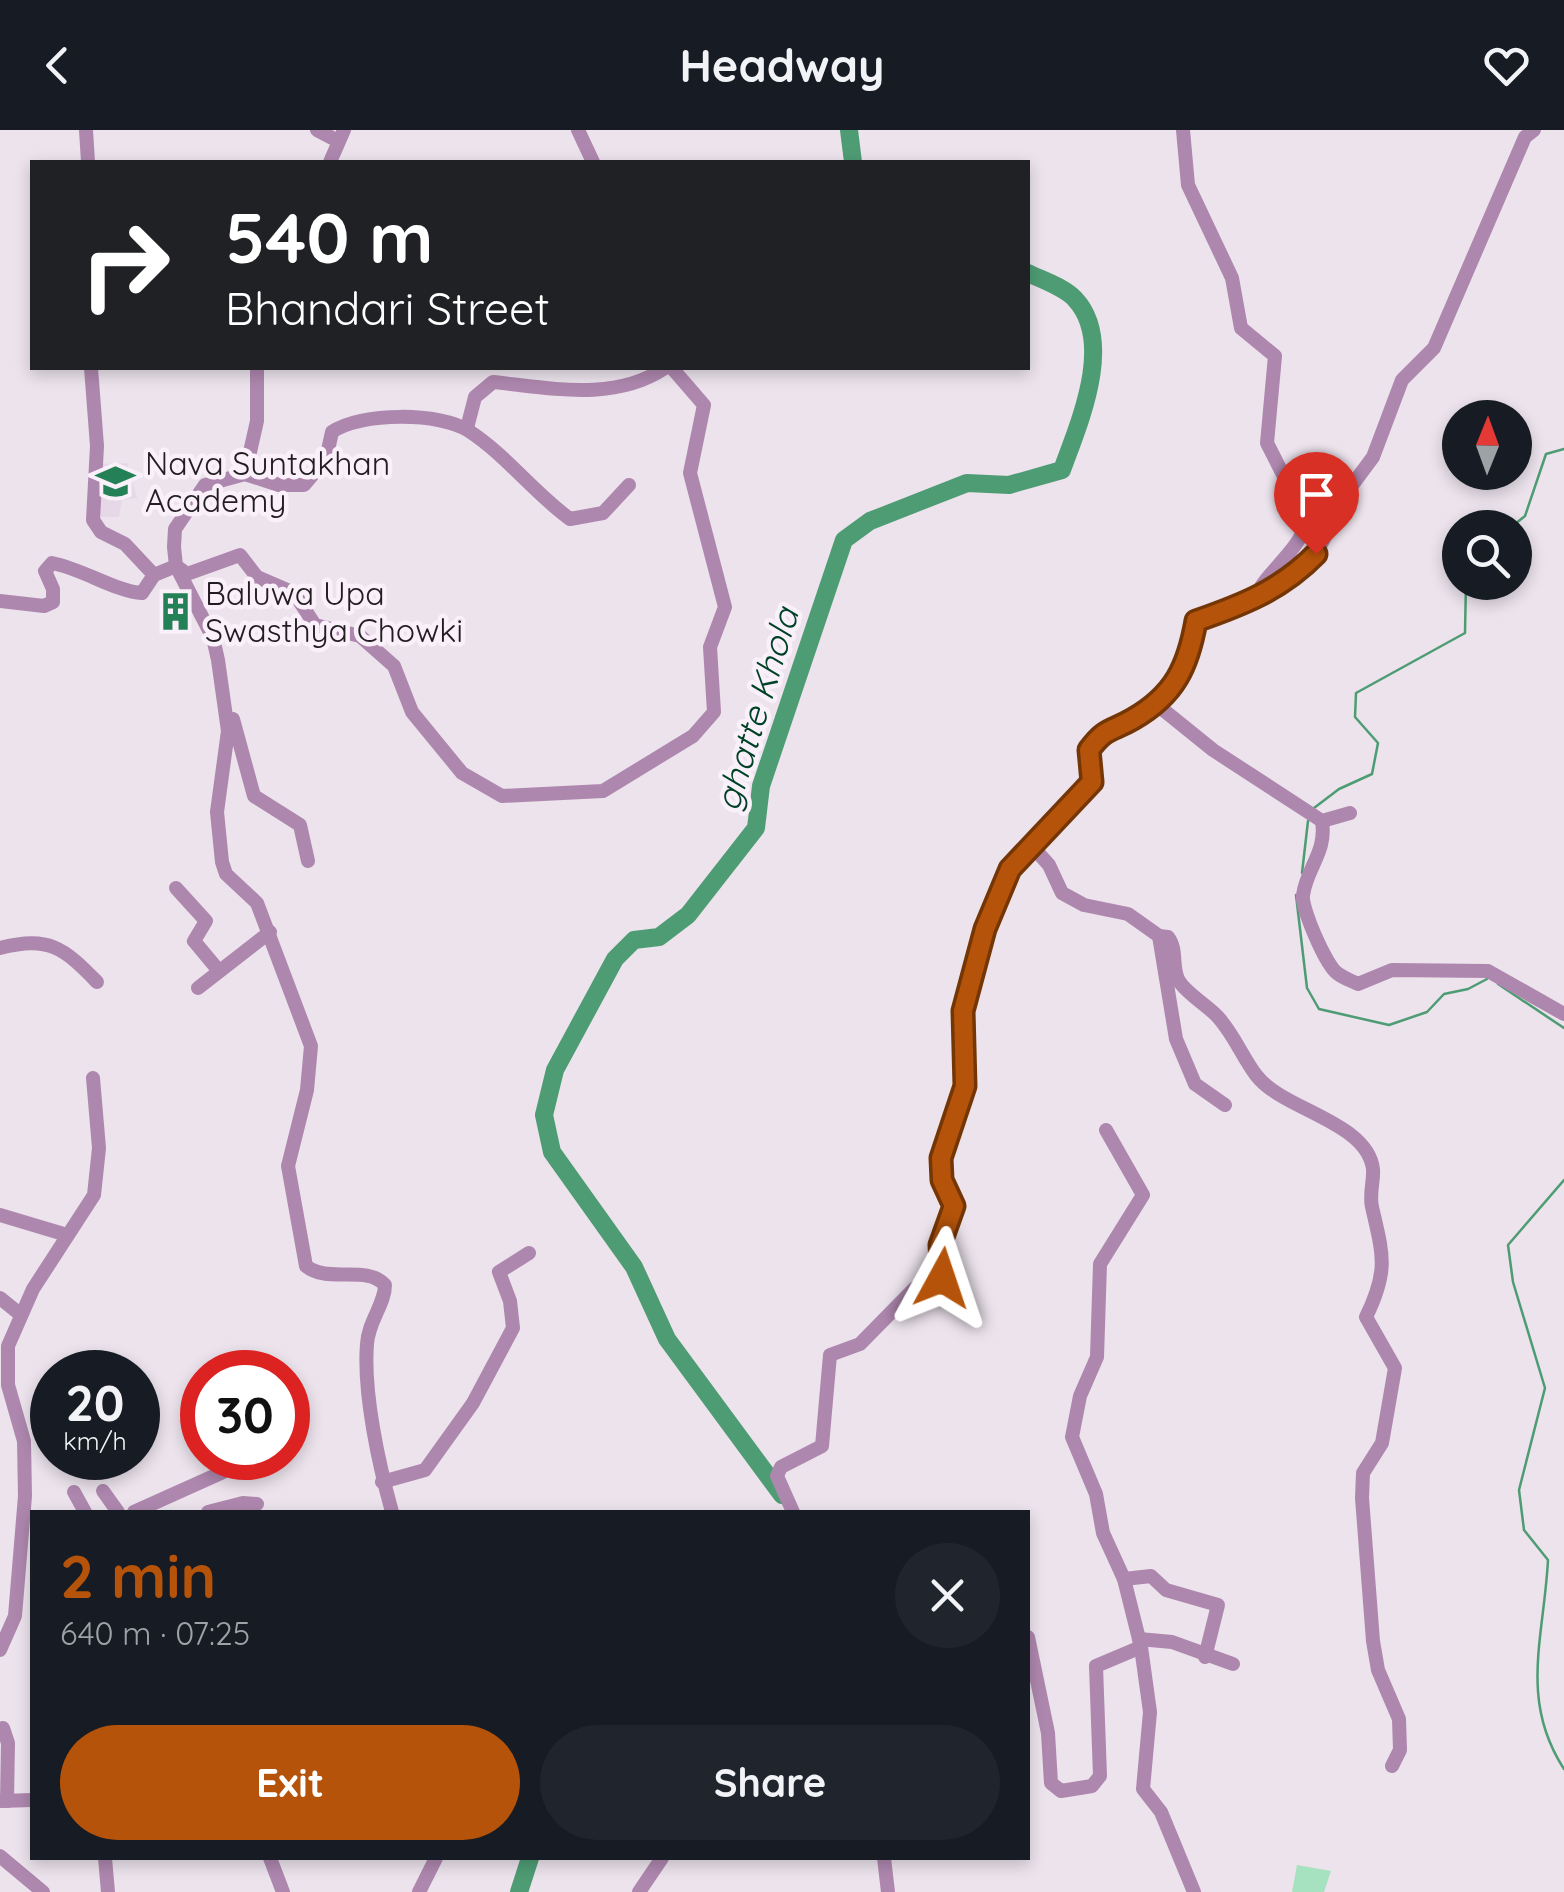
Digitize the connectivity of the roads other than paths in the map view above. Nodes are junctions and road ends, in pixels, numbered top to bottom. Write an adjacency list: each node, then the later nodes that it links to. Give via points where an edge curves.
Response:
1 (86, 130): 7 (street)
2 (317, 130): 6 (street)
3 (578, 130): 9 (street)
4 (1183, 130): 20 (street, via 1188,185 1232,278 1241,328 1275,356 1266,444 1307,522 1301,540)
5 (1534, 130): 20 (street, via 1525,137 1434,348 1402,380 1373,458 1316,554)
6 (341, 136): 8 (street)
7 (88, 160)
8 (331, 160)
9 (592, 160)
10 (91, 370): 18 (street, via 93,520)
11 (256, 370): 15 (street, via 257,421)
12 (664, 370): 14 (street, via 634,386 577,391 492,382 475,398)
13 (670, 370): 17 (street, via 704,405 690,473 725,607 710,647 714,712 693,736 603,790 502,796 484,790 462,774 412,712 394,666 360,636 315,624 294,592 258,577 240,555 187,574)
14 (467, 428): 15 (street, via 421,418 363,420 332,432 326,459 304,484); 16 (street, via 570,519 603,514)
15 (245, 474): 17 (street, via 206,485 174,529)
16 (629, 485)
17 (176, 566): 18 (street); 21 (street, via 213,638)
18 (154, 576): 19 (street, via 142,593 130,593 80,568 52,564 45,572 52,602)
19 (0, 601)
20 (1252, 602): 22 (street, via 1196,621 1188,664)
21 (220, 680): 26 (street, via 254,796 300,825); 28 (street, via 228,730 217,812 222,862 226,874 250,893)
22 (1156, 704): 24 (street); 25 (street, via 1105,728 1089,750 1092,782)
23 (1350, 813): 24 (street)
24 (1322, 821): 34 (street, via 1321,855 1302,901 1336,973 1358,984 1392,970 1488,971)
25 (1032, 846): 29 (street, via 1050,865 1062,894 1084,906 1128,914); 53 (street, via 1010,869 963,1011 965,1086 941,1158 954,1206 940,1245 942,1278 915,1288 860,1344 830,1356 822,1446 781,1467 777,1476)
26 (308, 860)
27 (176, 888): 31 (street, via 206,921 194,941)
28 (270, 932): 31 (street); 44 (street, via 311,1046 288,1166 306,1266 370,1275 386,1285 368,1330 366,1362)
29 (1158, 936): 36 (street, via 1176,1038 1195,1084); 62 (street, via 1174,944 1179,981 1218,1018 1258,1078 1354,1139 1373,1168 1371,1203 1384,1272 1366,1317 1396,1368 1382,1443 1364,1472 1362,1498 1373,1642 1399,1719 1400,1750)
30 (0, 948): 32 (street, via 44,941)
31 (219, 972): 33 (street)
32 (97, 982)
33 (198, 988)
34 (1564, 1014)
35 (93, 1078): 39 (street, via 100,1130 95,1187)
36 (1225, 1105)
37 (1106, 1130): 54 (street, via 1142,1195 1100,1264 1097,1358 1072,1438)
38 (0, 1215): 39 (street)
39 (67, 1235): 42 (street)
40 (529, 1253): 44 (street, via 498,1272 513,1328 473,1403 425,1470)
41 (0, 1298): 42 (street)
42 (21, 1315): 56 (street, via 8,1346 8,1385 24,1441 24,1513 15,1616)
43 (205, 1480): 50 (street)
44 (382, 1482): 52 (street)
45 (103, 1491): 49 (street)
46 (74, 1492): 48 (street)
47 (256, 1504): 51 (street)
48 (84, 1510)
49 (117, 1510)
50 (138, 1510)
51 (216, 1510)
52 (391, 1510)
53 (792, 1510)
54 (1124, 1579): 55 (street); 57 (street, via 1151,1576 1166,1590 1218,1605)
55 (1140, 1643): 57 (street, via 1172,1642); 60 (street, via 1096,1666 1100,1776 1092,1786 1052,1787 1046,1718); 77 (street, via 1150,1712 1143,1789 1161,1812)
56 (0, 1650)
57 (1206, 1657): 59 (street)
58 (1030, 1664): 60 (street)
59 (1233, 1664)
60 (1032, 1691)
61 (3, 1728): 64 (street)
62 (1392, 1766)
63 (30, 1800): 64 (street)
64 (4, 1801)
65 (0, 1856): 71 (street)
66 (104, 1860): 72 (street)
67 (271, 1860): 73 (street)
68 (435, 1860): 74 (street)
69 (661, 1860): 75 (street)
70 (884, 1860): 76 (street)
71 (43, 1892)
72 (108, 1892)
73 (283, 1892)
74 (419, 1892)
75 (639, 1892)
76 (888, 1892)
77 (1194, 1892)

